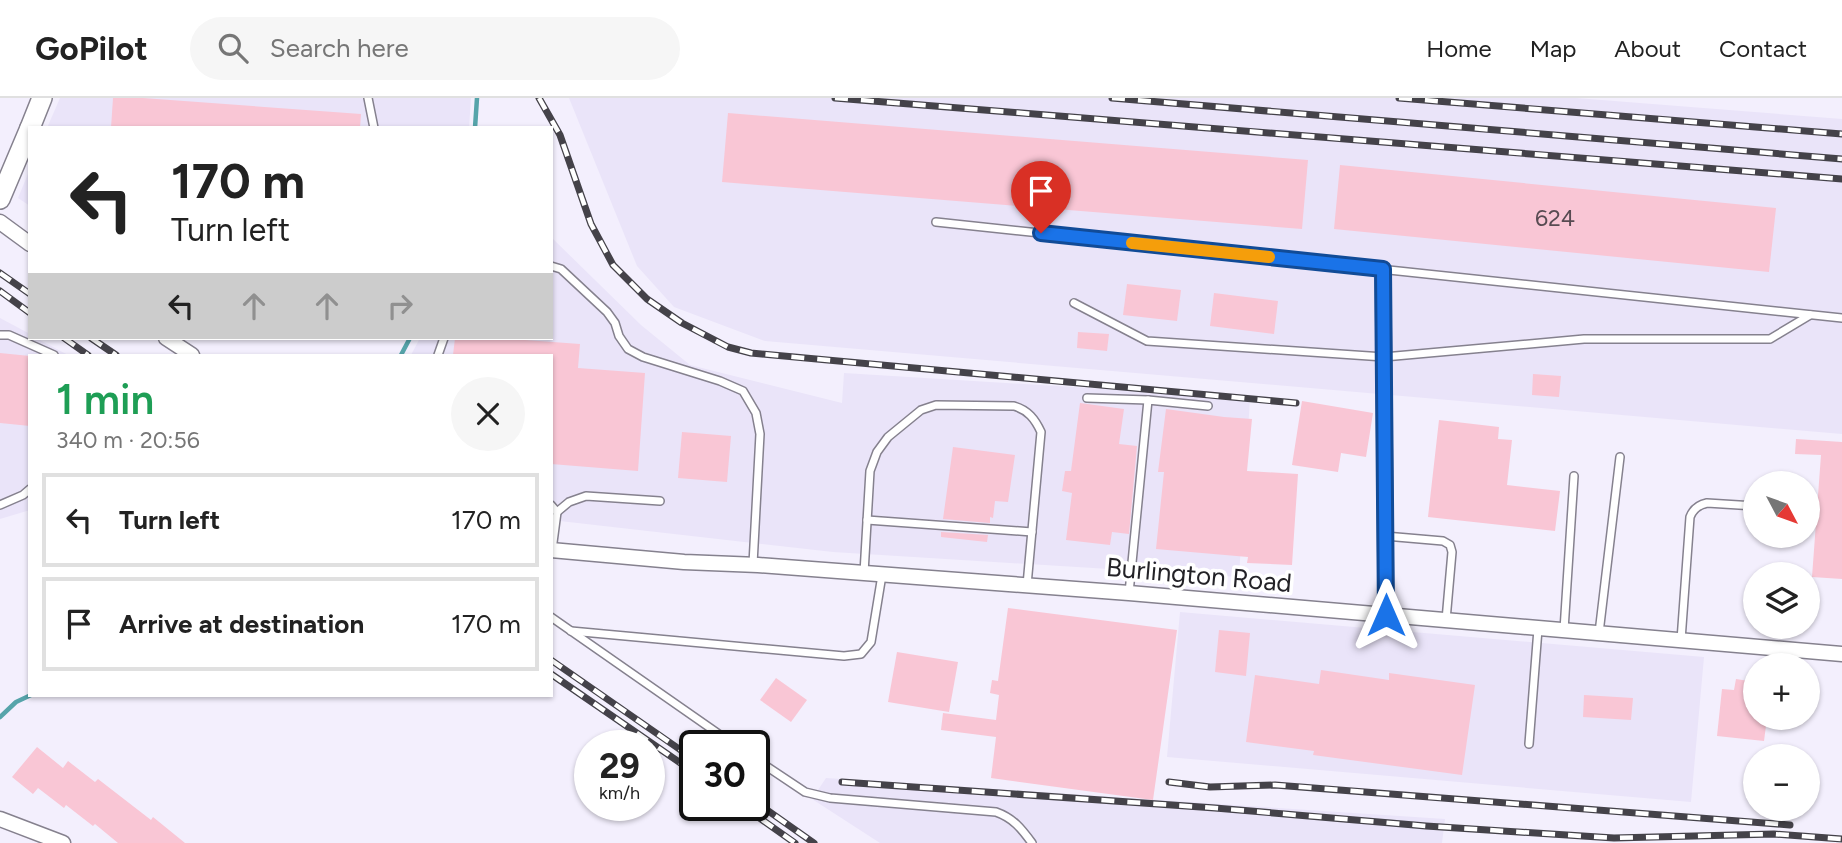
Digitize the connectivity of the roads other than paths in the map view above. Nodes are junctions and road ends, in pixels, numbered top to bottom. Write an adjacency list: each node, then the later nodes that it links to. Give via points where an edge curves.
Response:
1 (42, 98): 3 (main road)
2 (368, 98): 4 (lane)
3 (31, 126)
4 (374, 126)
5 (25, 155): 6 (main road)
6 (0, 199)
7 (0, 222): 9 (street)
8 (936, 222): 11 (lane)
9 (28, 243)
10 (553, 267): 35 (lane, via 607,312 628,349 743,391 756,413 760,434)
11 (1383, 269): 13 (lane); 19 (street)
12 (1074, 303): 19 (lane, via 1147,341)
13 (1811, 315): 14 (lane); 19 (lane, via 1770,339 1584,339)
14 (1842, 318)
15 (0, 335): 17 (lane)
16 (169, 340): 18 (street)
17 (52, 354)
18 (190, 354)
19 (1384, 357): 33 (street)
20 (1087, 398): 21 (lane)
21 (1147, 400): 22 (lane); 39 (lane)
22 (1208, 406)
23 (1620, 457): 46 (lane)
24 (1574, 476): 44 (lane)
25 (28, 491): 27 (lane)
26 (660, 501): 29 (lane, via 586,496)
27 (0, 505)
28 (1743, 505): 47 (lane, via 1707,503 1692,512)
29 (554, 509): 31 (lane)
30 (867, 520): 32 (lane); 32 (lane, via 870,471 877,452 903,423 936,405 1014,405 1030,414 1041,432); 36 (lane)
31 (553, 530)
32 (1032, 532): 38 (lane)
33 (1385, 536): 40 (street); 42 (lane, via 1450,545)
34 (553, 550): 35 (street, Burlington Road)
35 (753, 564): 36 (street, Burlington Road)
36 (864, 573): 37 (street, Burlington Road)
37 (882, 574): 38 (street, Burlington Road); 45 (lane, via 871,642 861,654)
38 (1027, 585): 39 (street, Burlington Road)
39 (1129, 593): 40 (street, Burlington Road)
40 (1386, 615): 42 (street, Burlington Road)
41 (553, 618): 45 (lane)
42 (1446, 620): 43 (street, Burlington Road)
43 (1538, 628): 44 (street, Burlington Road); 50 (lane)
44 (1564, 630): 46 (street, Burlington Road)
45 (571, 631): 49 (lane)
46 (1599, 633): 47 (street, Burlington Road)
47 (1681, 640): 48 (street, Burlington Road)
48 (1842, 654)
49 (713, 730)
50 (1529, 744)
51 (770, 769): 54 (lane, via 805,792 830,798 996,812 1009,817)
52 (0, 819): 53 (street)
53 (63, 843)
54 (1032, 843)

